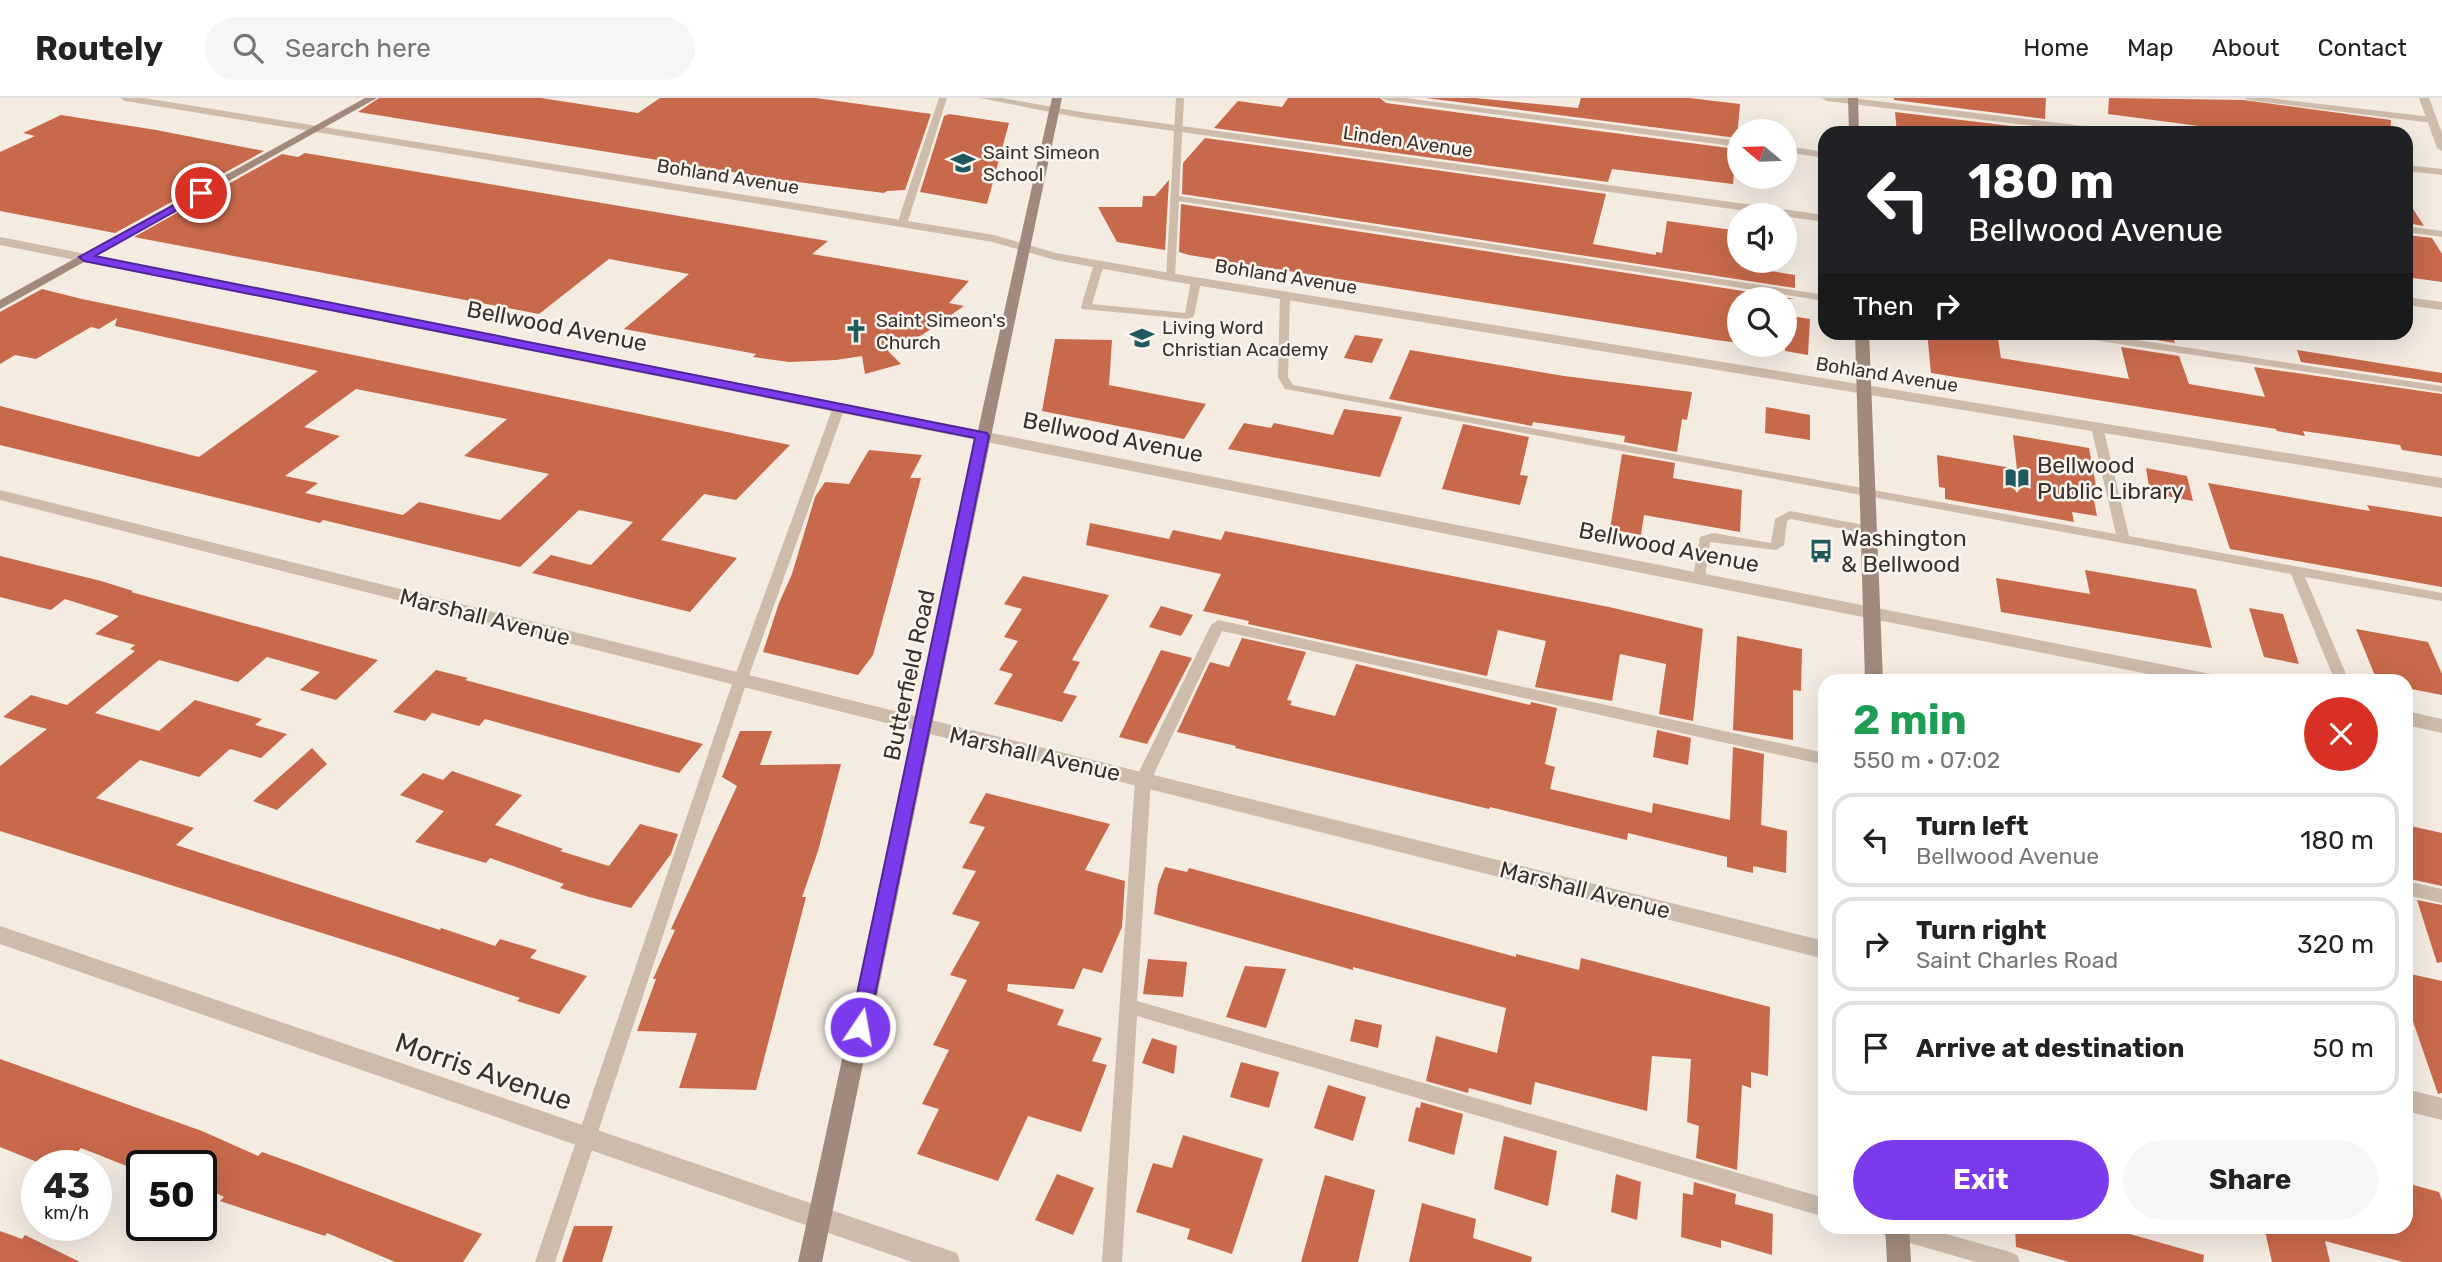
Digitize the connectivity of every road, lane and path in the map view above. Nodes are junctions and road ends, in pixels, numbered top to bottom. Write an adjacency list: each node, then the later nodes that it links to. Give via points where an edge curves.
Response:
1 (125, 98): 15 (street, Bohland Avenue)
2 (372, 98): 15 (main road)
3 (943, 98): 25 (lane)
4 (985, 98): 11 (street, Linden Avenue)
5 (1181, 98): 16 (lane)
6 (1386, 98): 17 (lane)
7 (1827, 98): 10 (street)
8 (2248, 98): 12 (lane)
9 (2424, 98): 12 (street)
10 (1853, 100): 13 (main road); 14 (street)
11 (1056, 104): 16 (street, Linden Avenue); 29 (main road, Butterfield Road)
12 (2432, 120): 18 (street)
13 (1854, 126)
14 (2061, 126)
15 (317, 129): 25 (street, Bohland Avenue); 30 (main road)
16 (1179, 129): 23 (lane); 24 (street, Linden Avenue)
17 (1727, 142)
18 (2442, 148)
19 (1797, 151): 20 (lane)
20 (1818, 154)
21 (2413, 169): 22 (street)
22 (2442, 172)
23 (1175, 198): 32 (lane); 35 (lane)
24 (1818, 218)
25 (902, 224): 29 (street, Bohland Avenue)
26 (2413, 230): 27 (lane)
27 (2442, 234)
28 (0, 241): 30 (street, Bellwood Avenue)
29 (1024, 247): 31 (street, Bohland Avenue); 45 (main road, Butterfield Road)
30 (84, 257): 37 (main road); 43 (street, Bellwood Avenue)
31 (1099, 264): 32 (street, Bohland Avenue); 33 (lane, via 1086,307 1189,316)
32 (1170, 277): 33 (street, Bohland Avenue)
33 (1196, 281): 34 (street, Bohland Avenue)
34 (1285, 295): 42 (street, Bohland Avenue); 47 (lane, via 1283,377 1289,387)
35 (1818, 297)
36 (2413, 301): 38 (street)
37 (0, 304)
38 (2442, 306)
39 (1862, 340): 42 (main road)
40 (2113, 340): 41 (lane)
41 (2442, 389)
42 (1865, 390): 44 (street, Bohland Avenue); 47 (main road)
43 (839, 407): 45 (street, Bellwood Avenue); 58 (lane)
44 (2097, 427): 46 (street, Bohland Avenue); 50 (lane)
45 (982, 436): 52 (street, Bellwood Avenue); 61 (main road, Butterfield Road)
46 (2442, 483)
47 (1868, 494): 49 (main road); 50 (lane)
48 (0, 495): 58 (street, Marshall Avenue)
49 (1869, 530): 52 (lane, via 1790,515 1781,519 1778,545 1772,547 1713,537 1704,540); 54 (main road)
50 (2123, 538): 51 (lane)
51 (2296, 570): 53 (lane); 57 (lane)
52 (1699, 578): 54 (street, Bellwood Avenue)
53 (2442, 597)
54 (1871, 612): 55 (main road); 56 (street, Bellwood Avenue)
55 (1874, 674)
56 (2181, 674)
57 (2339, 674)
58 (740, 681): 61 (street, Marshall Avenue); 71 (lane)
59 (2413, 720): 60 (street)
60 (2442, 726)
61 (924, 728): 63 (street, Marshall Avenue); 73 (main road, Butterfield Road)
62 (1818, 757): 63 (lane, via 1218,625)
63 (1143, 780): 67 (street, Marshall Avenue); 68 (lane)
64 (2413, 889): 65 (lane)
65 (2442, 895)
66 (0, 936): 71 (street, Morris Avenue)
67 (1818, 948)
68 (1129, 1006): 72 (lane); 79 (lane)
69 (2413, 1102): 70 (street)
70 (2442, 1109)
71 (588, 1138): 73 (street, Morris Avenue); 76 (lane)
72 (1818, 1206)
73 (820, 1218): 77 (main road, Butterfield Road); 78 (street, Morris Avenue)
74 (1895, 1234): 80 (main road)
75 (1914, 1234): 81 (lane)
76 (545, 1262)
77 (810, 1262)
78 (948, 1262)
79 (1112, 1262)
80 (1899, 1262)
81 (2010, 1262)

